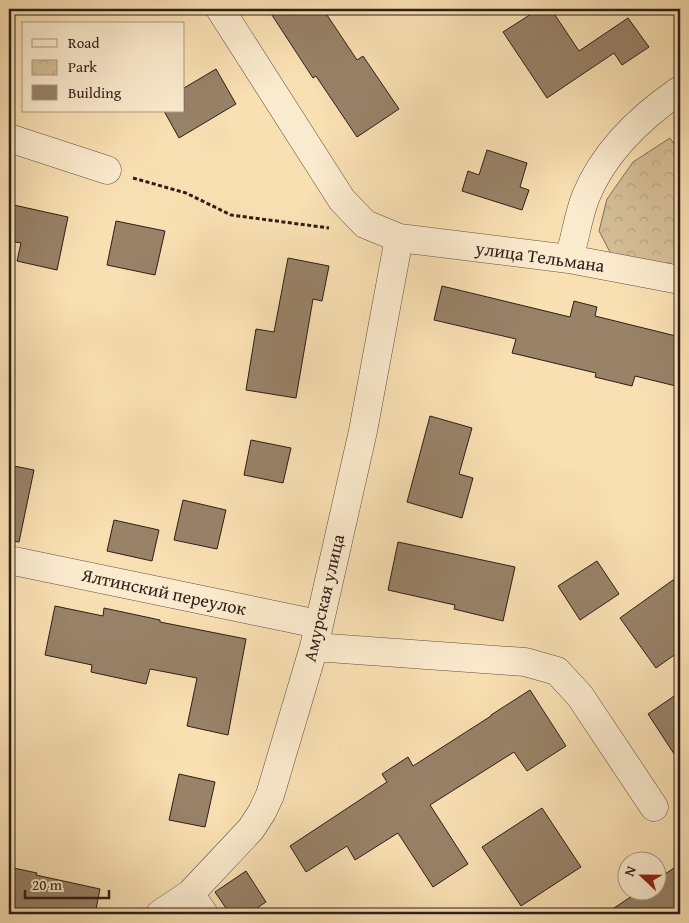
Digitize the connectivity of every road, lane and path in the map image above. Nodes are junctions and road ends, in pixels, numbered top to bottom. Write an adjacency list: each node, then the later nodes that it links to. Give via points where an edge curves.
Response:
1 (220, 9): 6 (street, улица Тельмана, via 342,200 365,224)
2 (680, 90): 7 (street, via 641,120 599,172 586,196)
3 (9, 138): 4 (street)
4 (107, 170): 5 (path, via 186,193 231,215)
5 (330, 228)
6 (399, 238): 7 (street, улица Тельмана); 10 (street, Амурская улица, via 363,431)
7 (569, 259): 8 (street, улица Тельмана)
8 (680, 280)
9 (9, 560): 10 (street, Ялтинский переулок)
10 (316, 636): 11 (street, Ялтинский переулок, via 525,662 558,671 580,696); 12 (street, Амурская улица, via 270,795 251,829)
11 (654, 807)
12 (197, 904): 13 (street, Амурская улица)
13 (160, 914)

